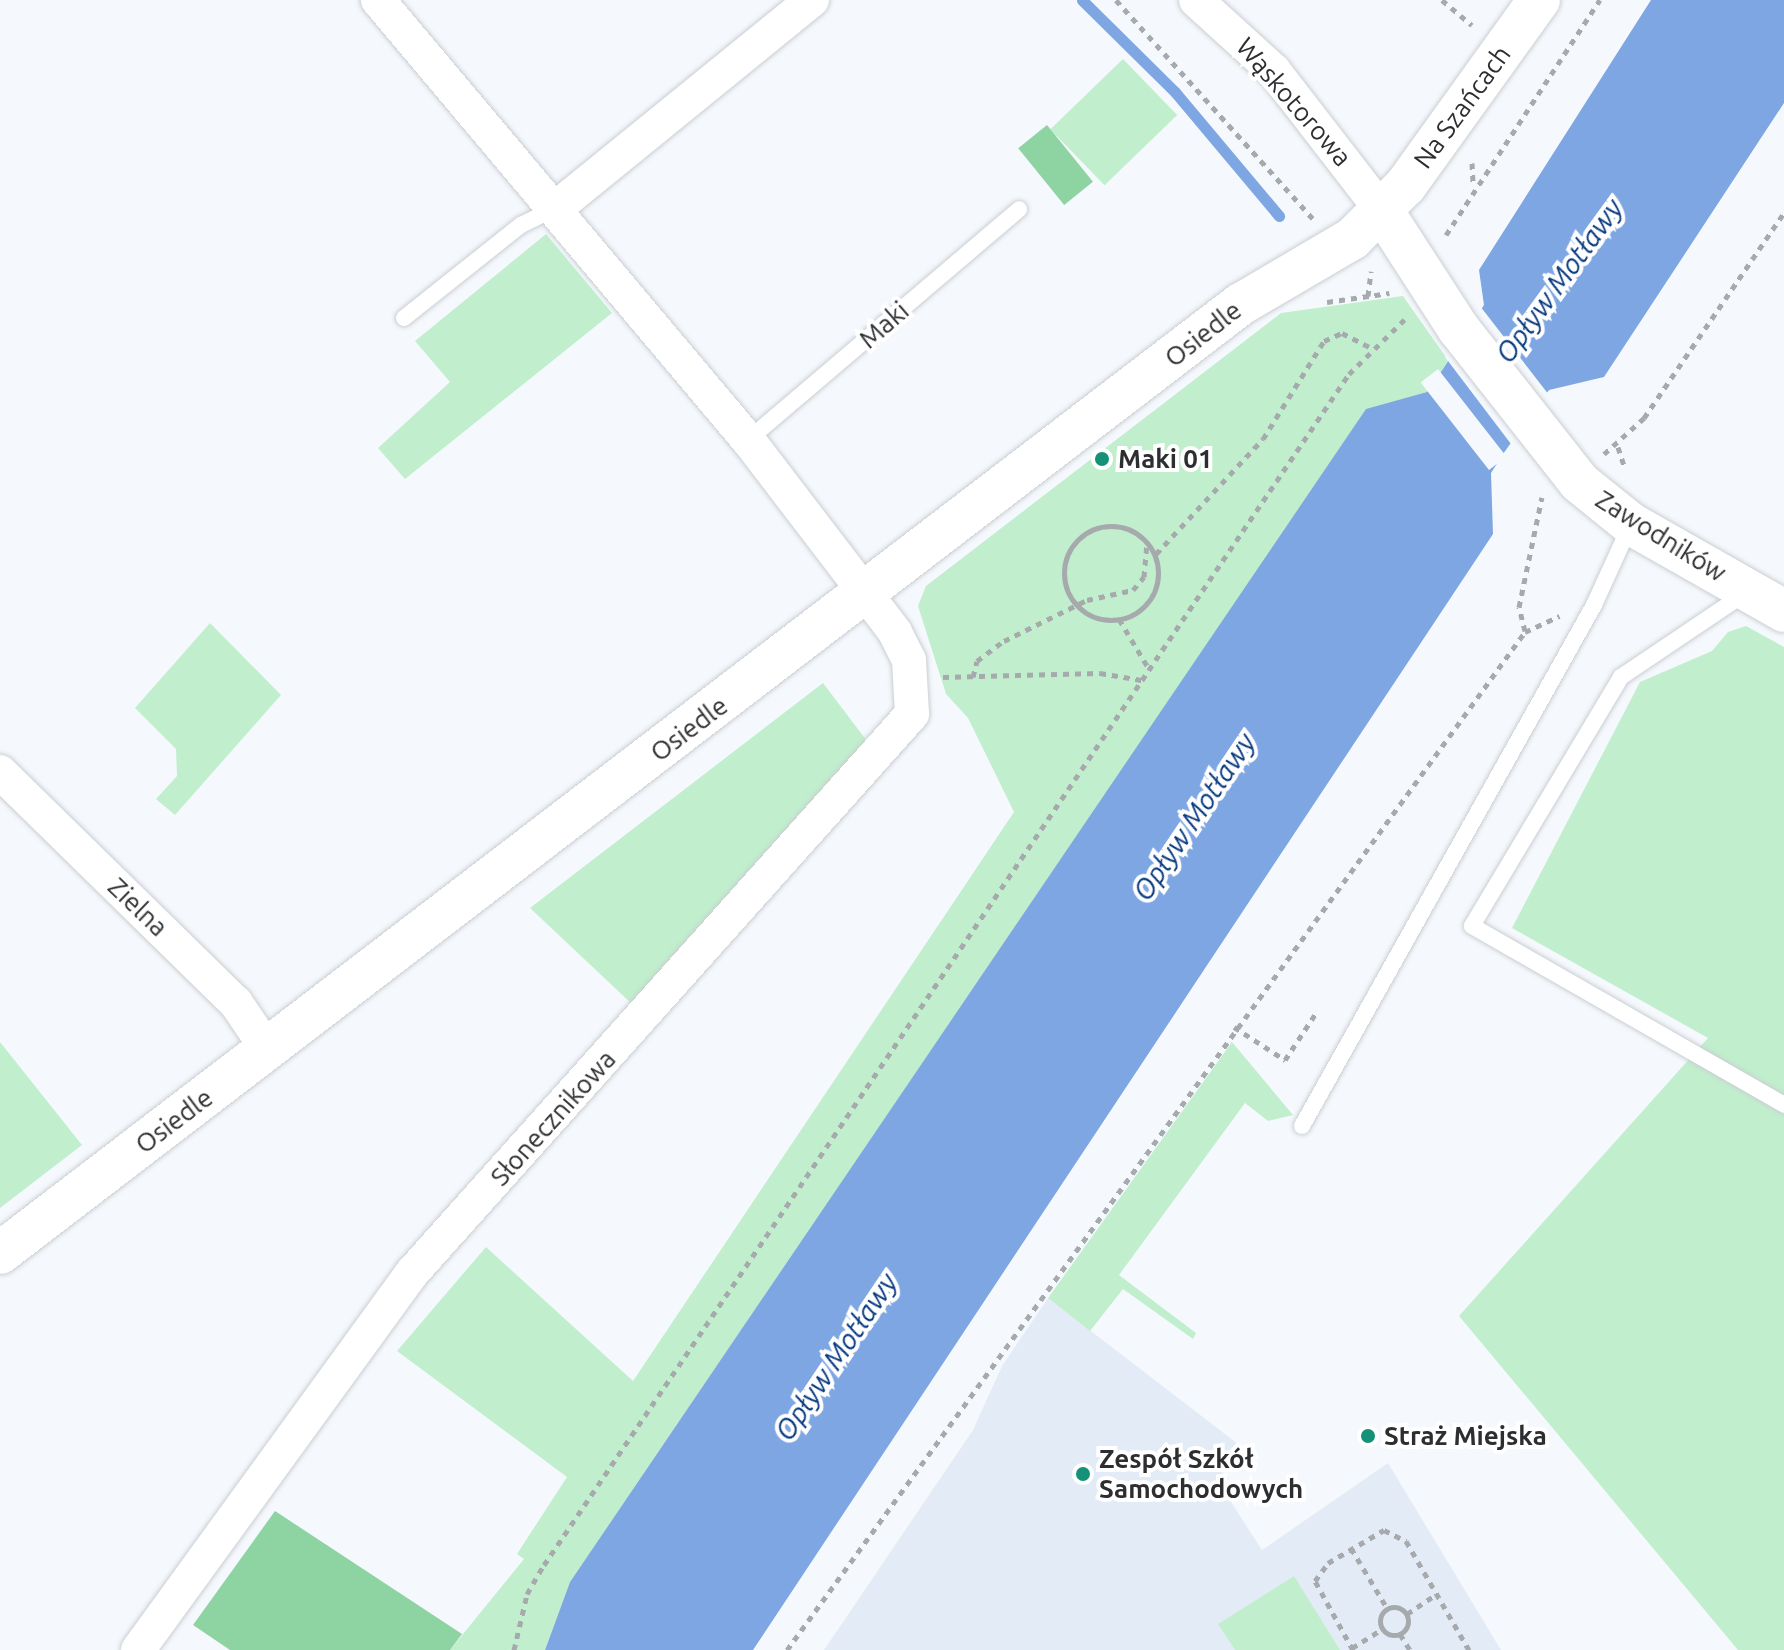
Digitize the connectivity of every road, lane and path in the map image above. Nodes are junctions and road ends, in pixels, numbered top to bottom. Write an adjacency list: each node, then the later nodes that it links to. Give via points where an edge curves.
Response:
1 (378, 0): 9 (street)
2 (812, 0): 9 (street)
3 (1116, 0): 13 (path)
4 (1196, 0): 11 (street, Wąskotorowa, via 1274,71)
5 (1539, 0): 11 (street, Na Szańcach)
6 (1600, 0): 8 (path)
7 (1533, 79): 8 (path)
8 (1542, 85): 14 (path, via 1464,201)
9 (556, 208): 18 (lane, via 521,225); 20 (street)
10 (1019, 209): 20 (lane, Maki)
11 (1383, 212): 21 (street, Zawodników, via 1458,328 1529,420); 25 (street, Osiedle, via 1241,304)
12 (1784, 213): 21 (path, via 1644,418 1618,447)
13 (1319, 226)
14 (1444, 245)
15 (1383, 273): 16 (path, via 1371,269)
16 (1368, 296)
17 (1418, 306): 19 (path)
18 (404, 318)
19 (1373, 349): 24 (path, via 1342,333 1324,341 1263,439); 31 (path)
20 (748, 440): 25 (street)
21 (1558, 480): 22 (street, Zawodników); 30 (path, via 1521,586)
22 (1631, 524): 26 (street, Zawodników); 27 (lane)
23 (1147, 544): 24 (path); 28 (path, via 1144,577 1133,590); 28 (path, via 1119,526 1095,528 1075,543 1064,564 1065,589)
24 (1156, 554): 29 (path, via 1153,595)
25 (865, 595): 38 (street, Osiedle); 49 (street, Słonecznikowa, via 909,660 912,714 905,729 412,1273)
26 (1767, 601): 39 (lane, via 1621,677 1472,926)
27 (1594, 605): 30 (path); 40 (lane)
28 (1078, 609): 29 (path); 32 (path, via 1004,641 977,661)
29 (1119, 619): 31 (path)
30 (1525, 632): 37 (path)
31 (1149, 669): 34 (path)
32 (973, 677): 33 (path); 34 (path, via 1100,673)
33 (936, 678)
34 (1141, 680): 50 (path, via 544,1565 527,1594)
35 (0, 772): 38 (street, Zielna, via 236,1003)
36 (1316, 1013): 37 (path, via 1285,1060)
37 (1234, 1027): 51 (path, via 898,1505)
38 (268, 1050): 41 (street, Osiedle)
39 (1784, 1105)
40 (1302, 1126)
41 (0, 1253)
42 (1351, 1548): 43 (path, via 1375,1533 1394,1532); 44 (path); 48 (path, via 1315,1581)
43 (1437, 1594): 45 (path); 53 (path)
44 (1387, 1608): 45 (path); 46 (path)
45 (1407, 1614): 47 (path)
46 (1382, 1629): 47 (path); 48 (path)
47 (1400, 1634): 52 (path)
48 (1353, 1649)
49 (138, 1650)
50 (514, 1650)
51 (787, 1650)
52 (1410, 1650)
53 (1469, 1650)

